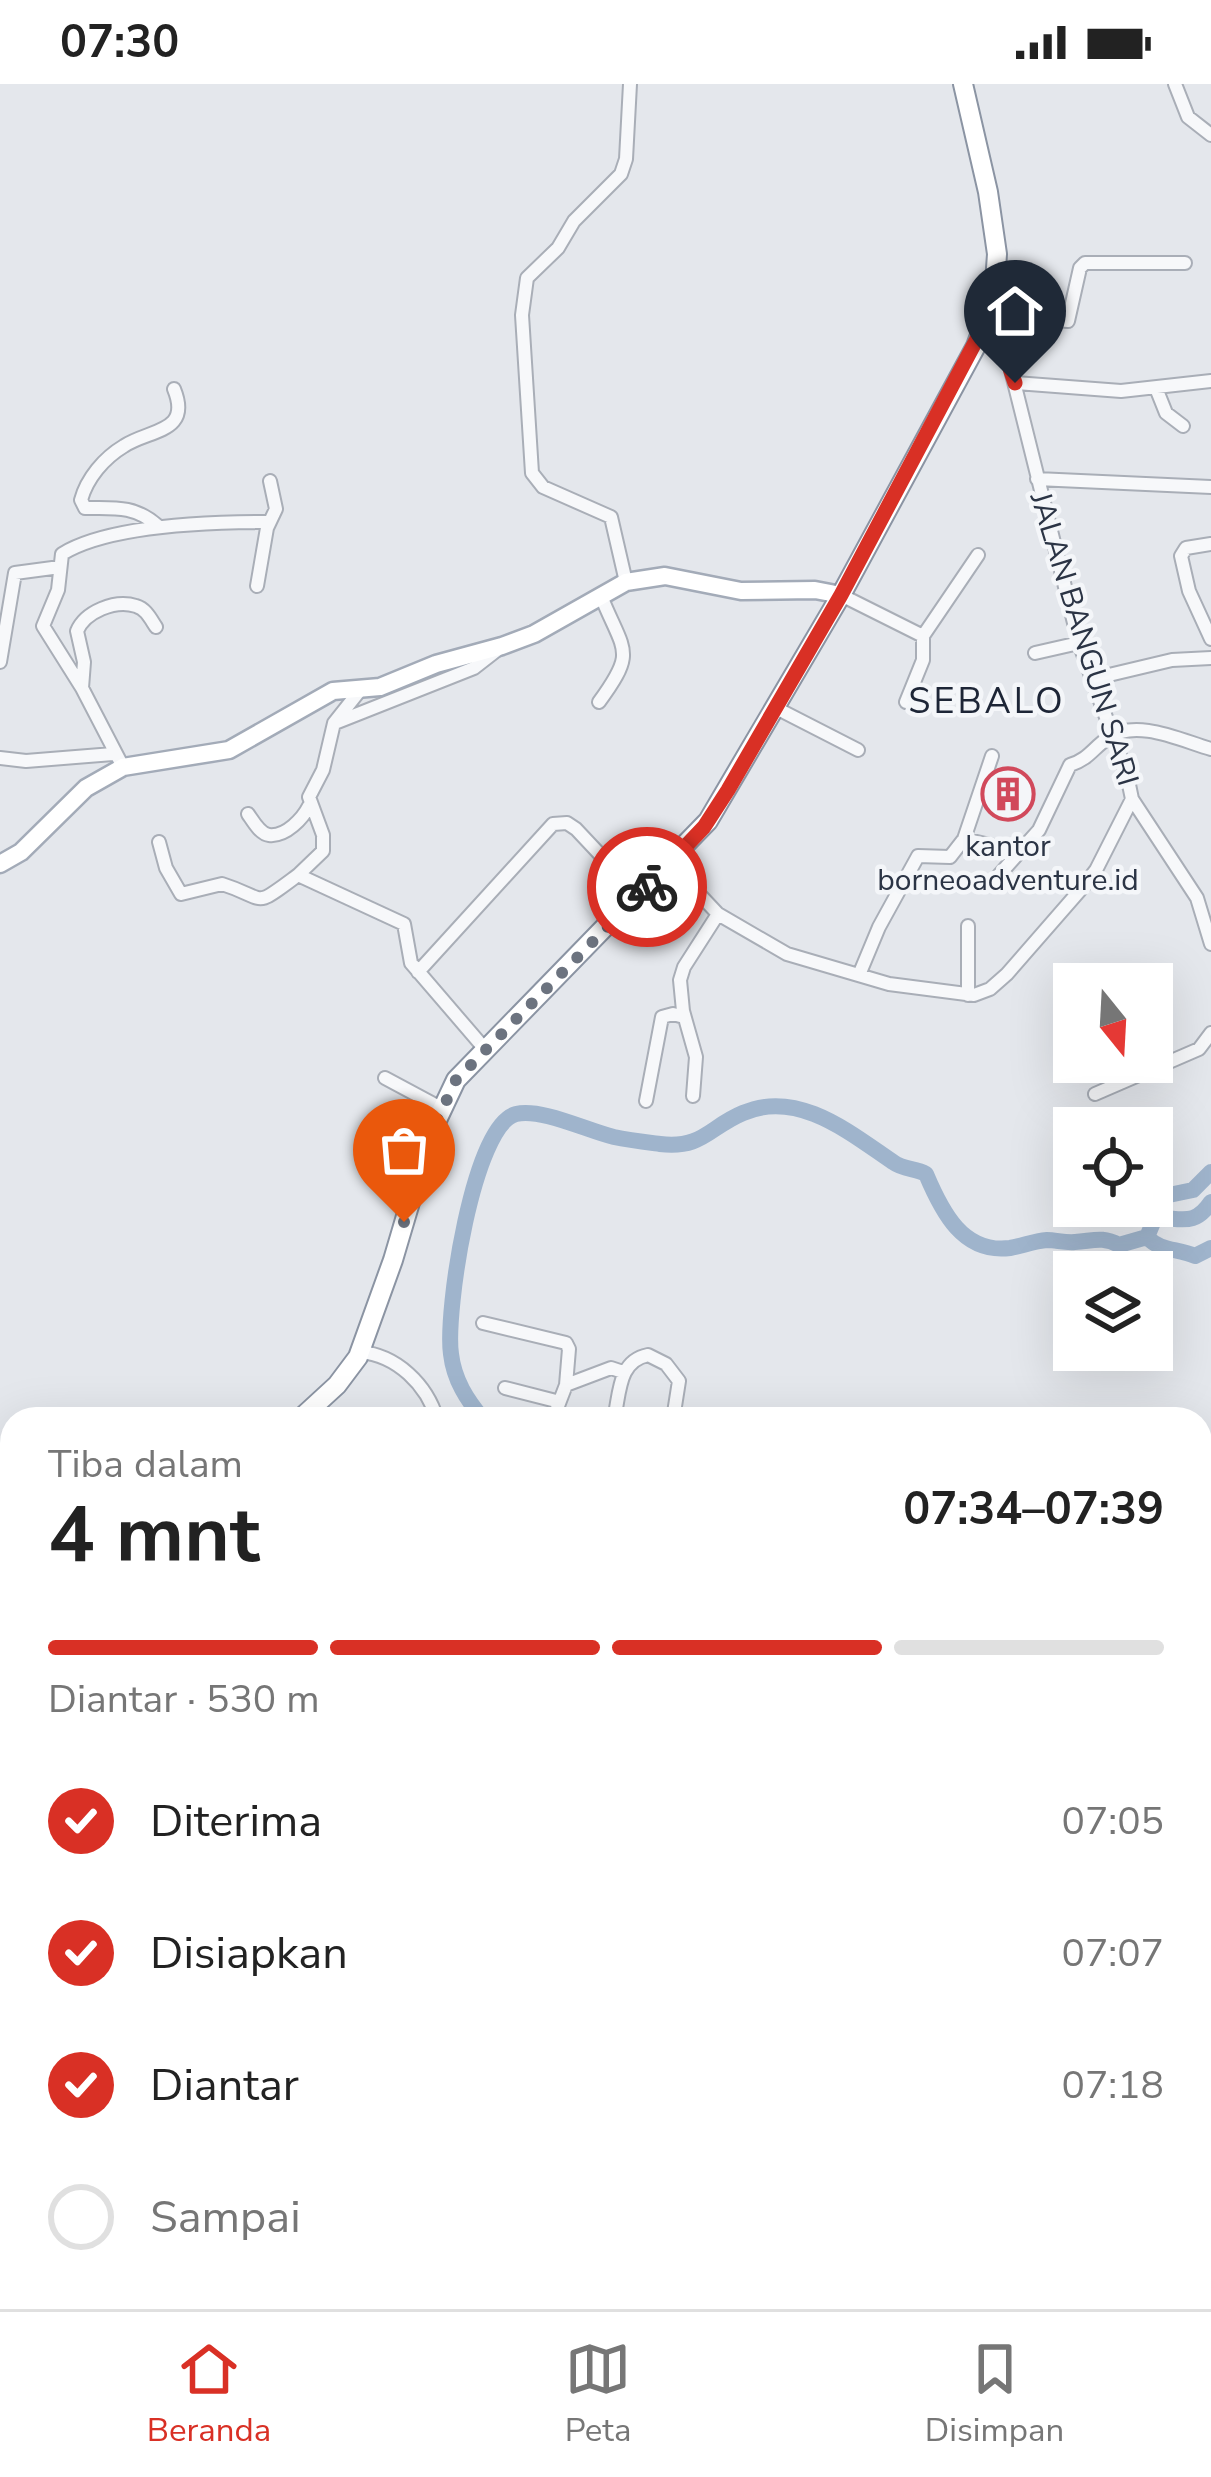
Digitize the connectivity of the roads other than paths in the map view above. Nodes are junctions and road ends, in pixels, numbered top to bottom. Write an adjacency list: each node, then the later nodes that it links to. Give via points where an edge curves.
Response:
1 (630, 84): 21 (street, via 623,170 529,275 522,309 532,473 543,487 611,517)
2 (963, 84): 6 (highway, via 995,235)
3 (1175, 84): 4 (street, via 1188,117)
4 (1211, 135)
5 (1185, 263): 6 (street, via 1085,263 1068,321)
6 (988, 318): 8 (street, JALAN BANGUN SARI); 23 (highway)
7 (1206, 382): 9 (street); 11 (street)
8 (1015, 383): 9 (street); 13 (street, JALAN BANGUN SARI)
9 (1156, 388): 12 (street, via 1166,413)
10 (174, 389): 17 (street, via 176,418 112,454 81,500 85,508 122,507)
11 (1211, 400)
12 (1183, 426)
13 (1037, 478): 15 (street); 28 (street, JALAN BANGUN SARI)
14 (270, 481): 16 (street, via 276,509)
15 (1211, 487)
16 (269, 522): 17 (street); 22 (street)
17 (158, 526): 20 (street, via 73,548)
18 (1211, 544): 27 (street, via 1181,556)
19 (978, 555): 26 (street)
20 (60, 567): 32 (street, via 15,573); 34 (street, via 42,624)
21 (626, 582): 23 (main road, via 664,576 741,591); 24 (main road)
22 (256, 586)
23 (841, 595): 26 (street); 38 (highway)
24 (601, 596): 29 (main road); 36 (street, via 625,658)
25 (156, 627): 34 (street, via 145,611 126,604 85,618 77,631)
26 (923, 636): 37 (street)
27 (1211, 639)
28 (1079, 643): 30 (street); 33 (street, JALAN BANGUN SARI)
29 (502, 646): 35 (main road); 39 (street, via 474,668)
30 (1035, 653)
31 (1211, 658): 33 (street)
32 (0, 662)
33 (1092, 679): 40 (street, JALAN BANGUN SARI)
34 (82, 688): 47 (street)
35 (362, 689): 39 (street); 47 (main road, via 333,691 229,750)
36 (599, 702)
37 (906, 702)
38 (776, 708): 43 (street); 54 (highway, via 712,815)
39 (334, 723): 49 (street)
40 (1110, 736): 41 (street); 42 (street, via 1145,731); 44 (street, JALAN BANGUN SARI)
41 (1099, 748): 44 (street); 53 (street, via 1070,765)
42 (1211, 749)
43 (858, 750)
44 (1118, 754): 48 (street, JALAN BANGUN SARI)
45 (992, 756): 51 (street)
46 (0, 758): 47 (street)
47 (118, 760): 55 (main road)
48 (1132, 799): 61 (street, JALAN BANGUN SARI, via 1197,898); 64 (street, via 1082,888 997,984)
49 (309, 806): 50 (street, via 300,821 272,835); 56 (street, via 323,851)
50 (248, 814)
51 (964, 839): 53 (street); 63 (street, via 950,857 915,858)
52 (158, 842): 56 (street, via 181,895 222,884 261,899)
53 (1019, 852): 57 (street)
54 (670, 863): 58 (highway); 59 (street)
55 (0, 864)
56 (298, 875): 62 (street, via 404,924)
57 (999, 875)
58 (639, 896): 62 (street, via 576,829 553,824); 67 (highway)
59 (718, 914): 63 (street, via 787,954); 65 (street, via 682,972)
60 (968, 926): 64 (street)
61 (1211, 941)
62 (418, 972): 67 (street)
63 (859, 975): 64 (street)
64 (968, 994)
65 (685, 1017): 70 (street, via 696,1057); 71 (street, via 662,1017)
66 (1211, 1033): 69 (street, via 1199,1049)
67 (484, 1048): 72 (highway)
68 (385, 1078): 72 (street)
69 (1095, 1094)
70 (693, 1096)
71 (646, 1101)
72 (441, 1108): 74 (highway)
73 (483, 1323): 76 (street, via 566,1343)
74 (360, 1352): 79 (highway); 80 (street, via 408,1373)
75 (623, 1372): 76 (street, via 611,1368); 82 (street); 83 (street, via 632,1359 657,1358 680,1385)
76 (566, 1384): 78 (street)
77 (506, 1388): 78 (street)
78 (556, 1401): 81 (street)
79 (313, 1407)
80 (433, 1407)
81 (555, 1407)
82 (616, 1407)
83 (676, 1407)

